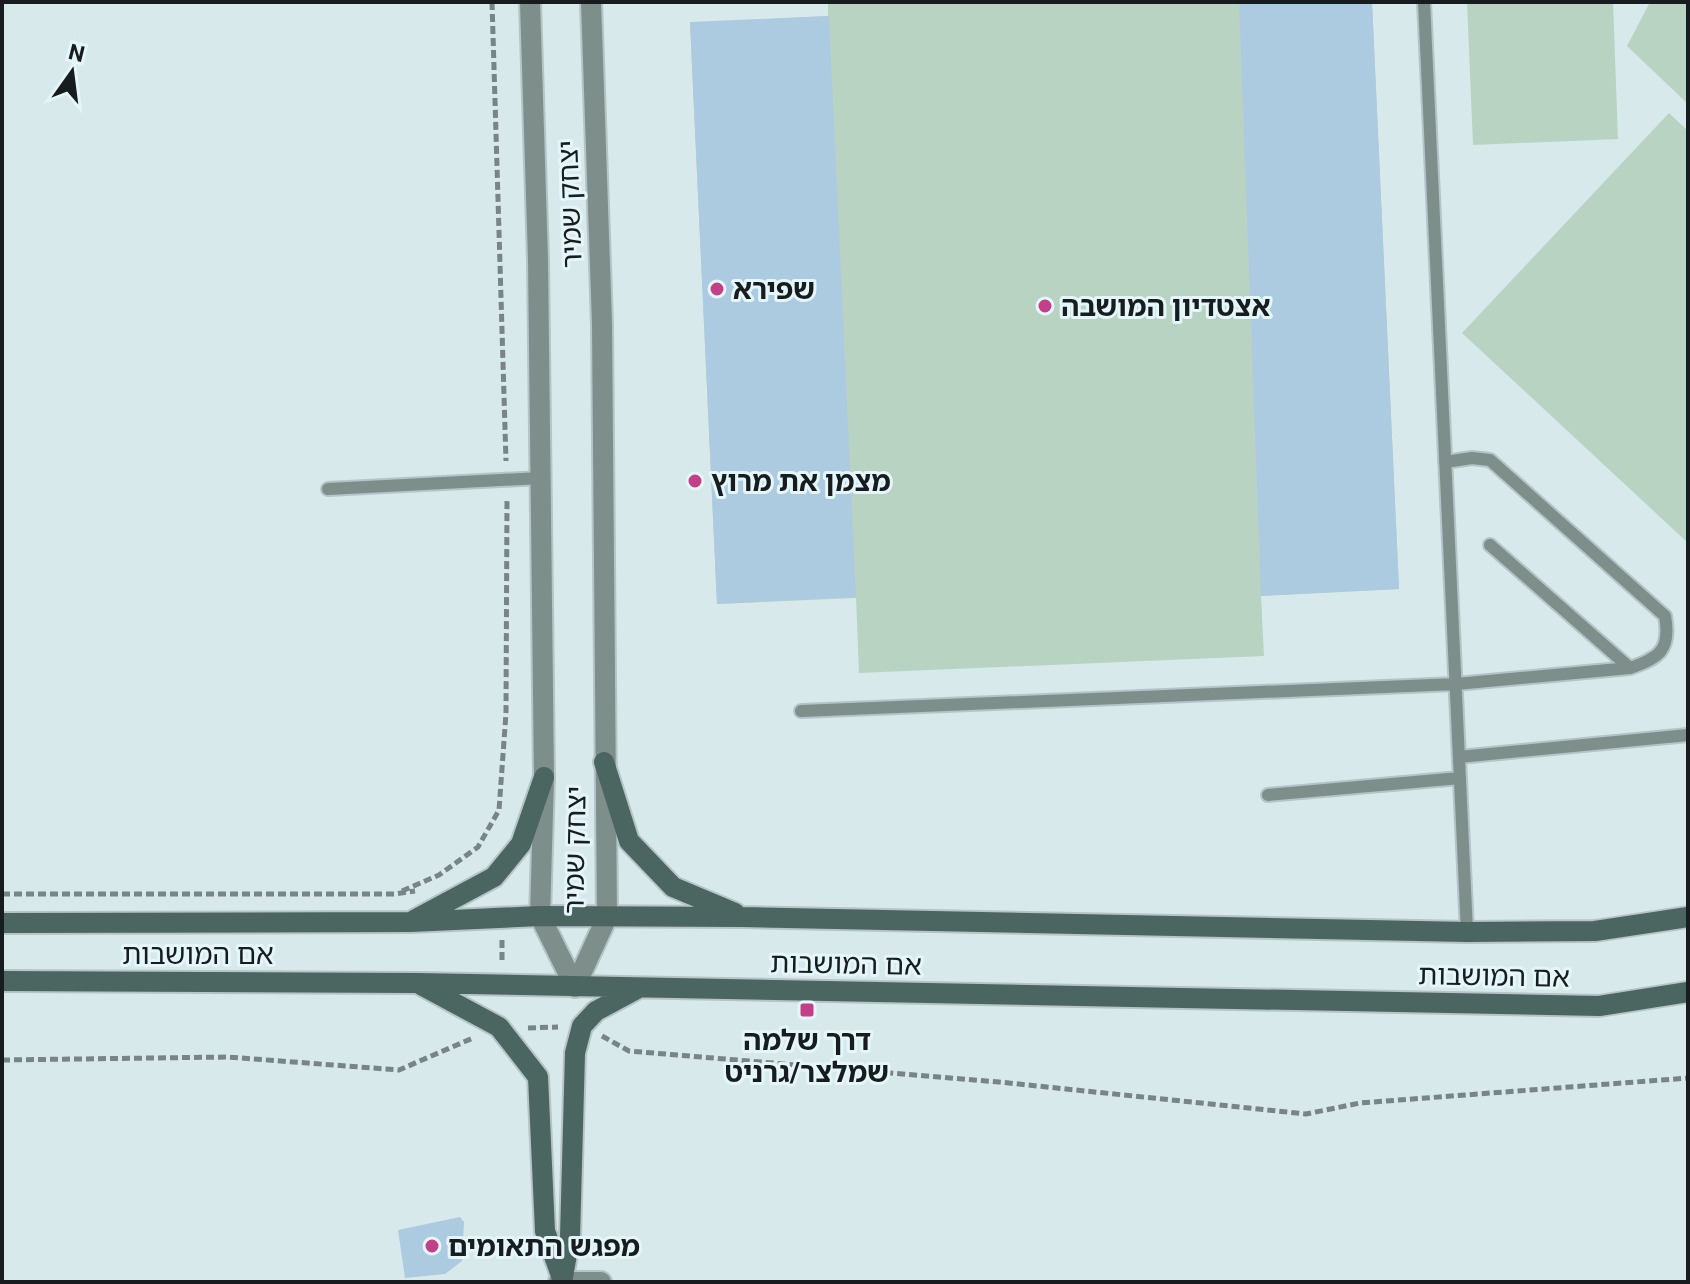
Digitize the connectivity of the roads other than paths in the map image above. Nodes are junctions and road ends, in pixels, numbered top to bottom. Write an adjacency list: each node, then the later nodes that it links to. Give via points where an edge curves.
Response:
1 (530, 2): 5 (street, יצחק שמיר)
2 (591, 2): 13 (street, יצחק שמיר, via 602,324)
3 (1424, 2): 4 (lane)
4 (1445, 462): 8 (lane, via 1490,460 1665,616 1664,649 1649,662); 9 (lane)
5 (540, 478): 6 (lane); 14 (street, יצחק שמיר)
6 (328, 489)
7 (1490, 545): 8 (lane)
8 (1630, 668): 9 (lane)
9 (1456, 684): 10 (lane); 12 (lane)
10 (801, 711)
11 (1688, 735): 12 (lane)
12 (1459, 757): 15 (lane)
13 (604, 762): 18 (street, יצחק שמיר); 19 (main road, via 629,841 673,887)
14 (544, 777): 17 (street, יצחק שמיר); 21 (main road, via 521,844 494,877)
15 (1460, 778): 16 (lane); 23 (lane)
16 (1268, 795)
17 (540, 916): 18 (main road, אם המושבות); 21 (main road, אם המושבות); 26 (street, יצחק שמיר)
18 (607, 917): 19 (main road, אם המושבות); 26 (street, יצחק שמיר)
19 (742, 917): 23 (main road, אם המושבות)
20 (1688, 917): 23 (main road, אם המושבות, via 1595,931)
21 (410, 922): 22 (main road, אם המושבות)
22 (2, 923)
23 (1467, 932)
24 (2, 981): 25 (main road, אם המושבות)
25 (417, 983): 26 (main road, אם המושבות); 29 (main road, via 499,1027 538,1077 545,1231)
26 (575, 987): 27 (main road, אם המושבות)
27 (638, 988): 28 (main road, אם המושבות, via 1599,1006); 29 (main road, via 596,1011 582,1026 575,1053 570,1237)
28 (1688, 992)
29 (562, 1282): 30 (street)
30 (601, 1282)

